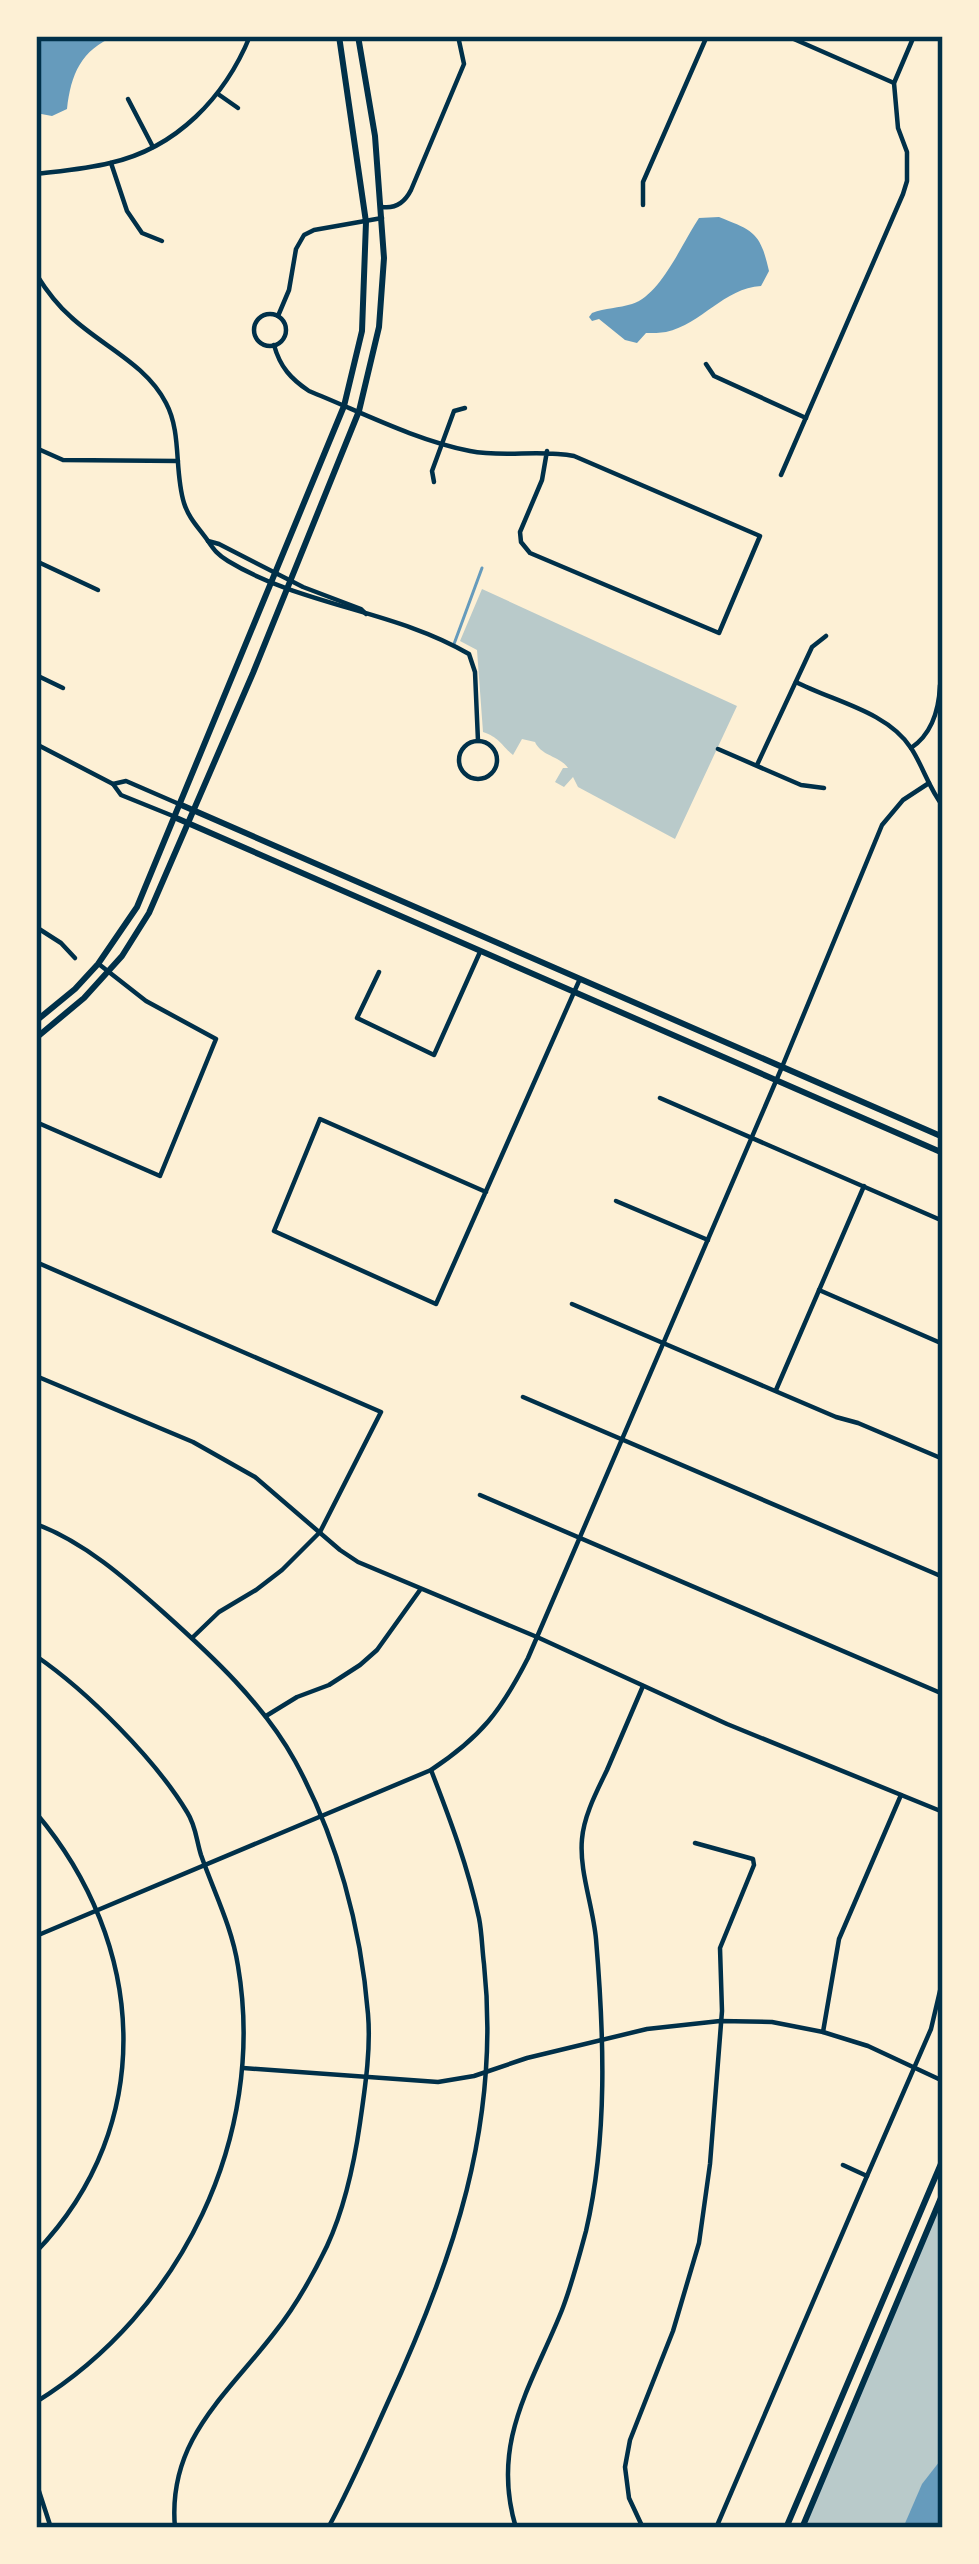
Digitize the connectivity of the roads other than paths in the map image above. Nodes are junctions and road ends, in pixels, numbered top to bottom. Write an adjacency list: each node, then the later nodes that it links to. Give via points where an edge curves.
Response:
1 (250, 36): 9 (street)
2 (339, 36): 18 (main road)
3 (358, 36): 16 (main road)
4 (458, 36): 16 (street, via 464,64 411,190 398,205)
5 (707, 36): 15 (street, via 643,182)
6 (787, 36): 8 (street)
7 (914, 36): 8 (street)
8 (894, 82): 27 (street, via 907,181)
9 (218, 94): 11 (street); 12 (street)
10 (128, 99): 12 (street)
11 (238, 108)
12 (153, 147): 13 (street)
13 (111, 163): 14 (street); 19 (street, via 127,211 142,233)
14 (36, 174)
15 (643, 205)
16 (382, 207): 17 (main road)
17 (382, 218): 18 (street); 26 (main road, via 379,327)
18 (366, 222): 21 (street, via 304,235); 24 (main road, via 362,331)
19 (162, 241)
20 (36, 274): 31 (street, via 67,314 154,383 170,410)
21 (278, 316): 22 (street, via 285,334); 22 (street, via 254,325 256,338)
22 (274, 345): 24 (street, via 295,381)
23 (706, 364): 27 (street, via 714,376)
24 (344, 406): 26 (street); 36 (main road)
25 (465, 408): 28 (street, via 454,412)
26 (359, 411): 28 (street); 38 (main road)
27 (806, 418): 32 (street)
28 (441, 444): 30 (street); 33 (street)
29 (36, 448): 31 (street, via 63,460)
30 (547, 451): 30 (street, via 520,532 525,548 719,634 760,536)
31 (178, 460): 34 (street, via 185,506)
32 (781, 475)
33 (434, 482)
34 (208, 541): 36 (street); 37 (street, via 227,561)
35 (36, 561): 39 (street)
36 (275, 573): 37 (main road); 38 (street)
37 (272, 582): 38 (street); 53 (main road)
38 (288, 584): 45 (street, via 469,653); 55 (main road)
39 (98, 590)
40 (826, 636): 42 (street)
41 (36, 675): 44 (street)
42 (796, 682): 48 (street, via 877,718); 49 (street)
43 (940, 685): 48 (street, via 935,716)
44 (64, 688)
45 (478, 741): 45 (street, via 497,757 495,769 479,778 459,760)
46 (36, 744): 50 (street)
47 (718, 748): 49 (street)
48 (911, 748): 51 (street)
49 (757, 765): 52 (street)
50 (113, 784): 53 (street, via 126,781); 56 (street)
51 (929, 784): 54 (street); 72 (street, via 882,825)
52 (824, 788)
53 (179, 804): 55 (main road); 56 (main road)
54 (943, 806)
55 (193, 810): 57 (main road); 58 (main road)
56 (174, 817): 57 (main road); 65 (main road, via 137,907)
57 (187, 823): 59 (main road); 66 (main road, via 149,913)
58 (326, 868): 59 (main road); 60 (main road)
59 (320, 880): 61 (main road)
60 (412, 907): 61 (main road); 68 (main road)
61 (414, 922): 63 (main road)
62 (36, 928): 64 (street)
63 (480, 952): 67 (street, via 434,1055 357,1018); 69 (main road)
64 (75, 958)
65 (98, 964): 66 (street); 70 (main road)
66 (108, 972): 71 (main road); 75 (street, via 216,1039 160,1176)
67 (379, 972)
68 (580, 980): 69 (street); 72 (main road)
69 (574, 994): 73 (main road); 80 (street)
70 (36, 1021)
71 (36, 1038)
72 (782, 1066): 73 (street); 77 (main road)
73 (776, 1079): 76 (street); 78 (main road)
74 (660, 1098): 76 (street)
75 (36, 1122)
76 (752, 1137): 79 (street); 83 (street)
77 (943, 1137)
78 (943, 1154)
79 (864, 1186): 82 (street); 85 (street)
80 (486, 1192): 80 (street, via 436,1304 274,1232 320,1119)
81 (616, 1201): 83 (street)
82 (943, 1221)
83 (708, 1240): 87 (street)
84 (36, 1262): 96 (street, via 381,1412)
85 (819, 1290): 88 (street); 90 (street)
86 (572, 1304): 87 (street)
87 (662, 1343): 90 (street); 92 (street)
88 (943, 1344)
89 (36, 1376): 96 (street, via 193,1442 255,1477)
90 (776, 1391): 93 (street)
91 (523, 1397): 92 (street)
92 (621, 1439): 97 (street); 98 (street)
93 (943, 1460)
94 (480, 1495): 97 (street)
95 (36, 1524): 101 (street, via 120,1574)
96 (320, 1532): 99 (street, via 358,1562); 101 (street)
97 (578, 1537): 100 (street); 104 (street)
98 (943, 1577)
99 (420, 1590): 100 (street); 105 (street, via 360,1665)
100 (537, 1637): 103 (street); 106 (street, via 496,1714)
101 (192, 1638): 105 (street)
102 (36, 1656): 112 (street, via 152,1765 190,1817)
103 (643, 1686): 107 (street); 118 (street, via 582,1836)
104 (943, 1694)
105 (265, 1717): 110 (street)
106 (431, 1771): 110 (street); 121 (street, via 479,1918)
107 (901, 1795): 108 (street); 117 (street, via 839,1939)
108 (943, 1812)
109 (36, 1813): 113 (street, via 76,1865)
110 (321, 1817): 112 (street); 122 (street, via 359,1948)
111 (695, 1843): 116 (street, via 753,1858 754,1865 720,1948)
112 (206, 1865): 113 (street); 120 (street, via 236,1951)
113 (96, 1910): 114 (street); 128 (street, via 124,2012 118,2100 85,2185)
114 (36, 1936)
115 (943, 1978): 119 (street)
116 (720, 2021): 117 (street); 118 (street); 135 (street, via 699,2243 625,2467)
117 (823, 2032): 119 (street)
118 (601, 2041): 121 (street); 134 (street, via 586,2231 511,2441)
119 (914, 2066): 123 (street); 126 (street)
120 (243, 2068): 122 (street); 129 (street, via 211,2198 170,2274 133,2324)
121 (486, 2072): 122 (street, via 439,2082); 133 (street, via 471,2180 448,2258)
122 (366, 2078): 132 (street, via 355,2164 326,2247 279,2327 196,2430 179,2467)
123 (943, 2081)
124 (943, 2159): 137 (main road)
125 (844, 2165): 126 (street)
126 (867, 2176): 136 (street)
127 (943, 2193): 138 (main road)
128 (36, 2252)
129 (36, 2402)
130 (36, 2482): 131 (street)
131 (51, 2528)
132 (175, 2528)
133 (328, 2528)
134 (516, 2528)
135 (643, 2528)
136 (716, 2528)
137 (786, 2528)
138 (802, 2528)

